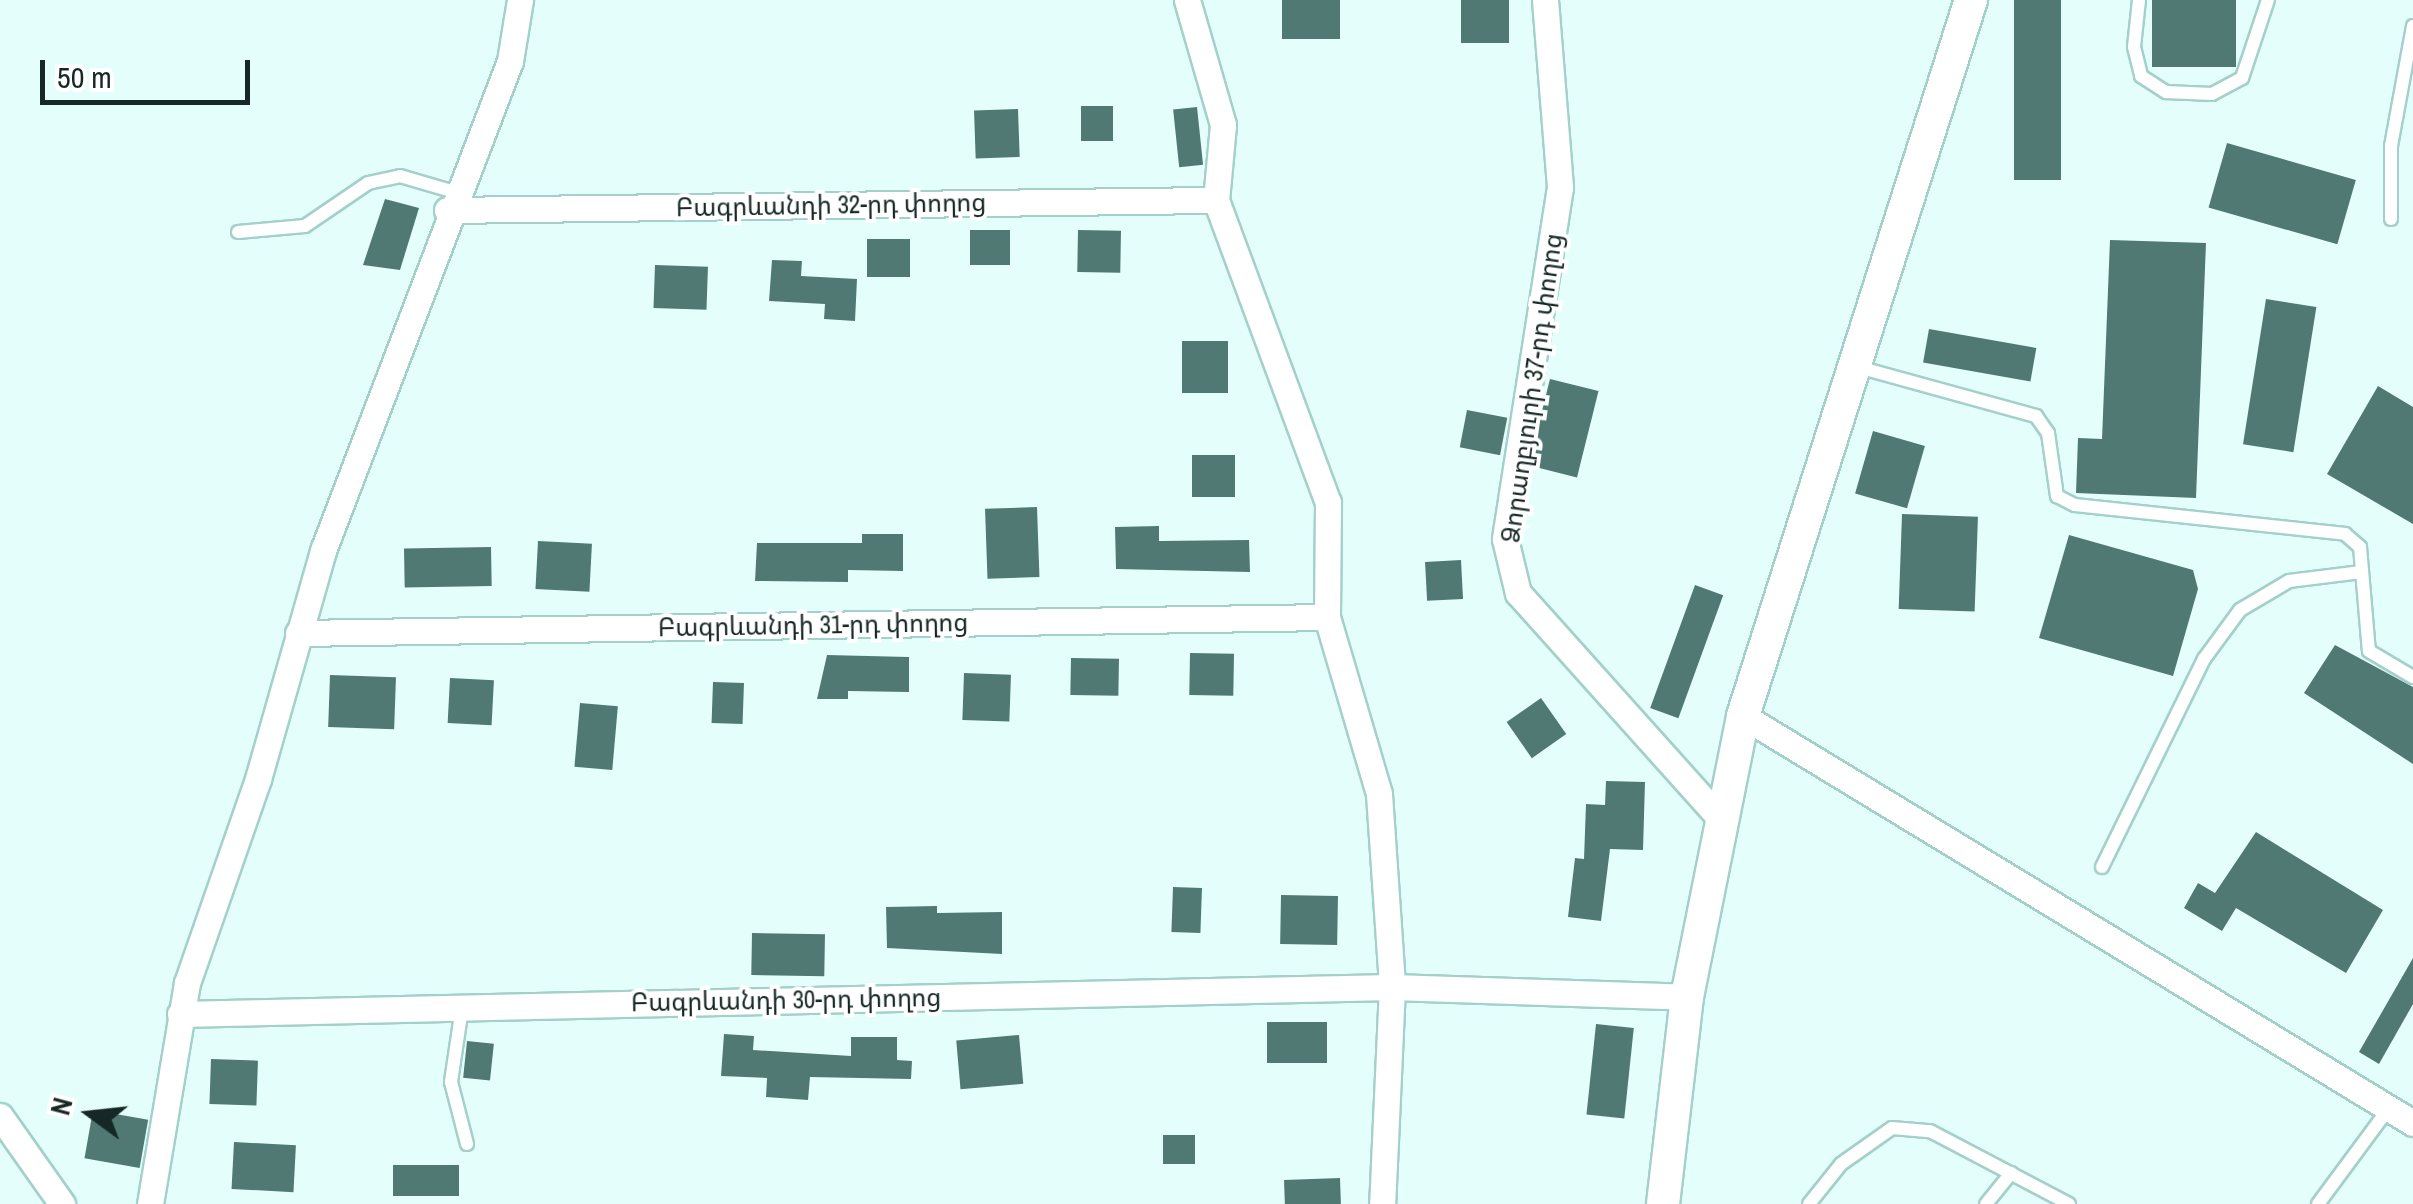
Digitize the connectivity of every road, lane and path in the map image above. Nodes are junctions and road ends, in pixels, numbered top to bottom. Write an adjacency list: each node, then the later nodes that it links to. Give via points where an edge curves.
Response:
1 (520, 0): 8 (street, via 510,62)
2 (1187, 0): 9 (street, via 1223,125)
3 (1545, 0): 18 (street, Ձորաղբյուրի 37-րդ փողոց, via 1560,187 1506,539 1518,593)
4 (1971, 0): 12 (street)
5 (2139, 0): 6 (lane, via 2134,47 2142,76 2166,92 2212,94 2242,78)
6 (2268, 0)
7 (2413, 26): 10 (lane, via 2392,146)
8 (451, 200): 9 (street, Բագրևանդի 32-րդ փողոց); 11 (lane, via 400,176 368,183 305,226); 15 (street)
9 (1216, 200): 14 (street, via 1328,502)
10 (2391, 220)
11 (238, 232)
12 (1858, 366): 13 (lane, via 2036,416 2048,433 2057,496 2075,505 2345,534 2360,547); 17 (street)
13 (2361, 572): 16 (lane, via 2369,650); 19 (lane, via 2289,581 2240,610 2204,659)
14 (1327, 618): 15 (street, Բագրևանդի 31-րդ փողոց); 20 (street, via 1379,794)
15 (298, 633): 23 (street)
16 (2413, 678)
17 (1744, 716): 18 (street); 24 (street)
18 (1720, 818): 21 (street)
19 (2102, 867)
20 (1392, 987): 21 (street, Բագրևանդի 30-րդ փողոց); 22 (street, Բագրևանդի 30-րդ փողոց); 31 (street)
21 (1687, 997): 32 (street)
22 (462, 1008): 23 (street, Բագրևանդի 30-րդ փողոց); 27 (lane, via 452,1082)
23 (180, 1014): 30 (street)
24 (2388, 1108): 26 (street); 36 (lane)
25 (0, 1116): 29 (street)
26 (2413, 1123)
27 (467, 1144)
28 (2010, 1173): 33 (lane, via 1930,1130 1892,1128 1841,1164); 34 (lane); 35 (lane)
29 (62, 1204)
30 (150, 1204)
31 (1382, 1204)
32 (1663, 1204)
33 (1809, 1204)
34 (1986, 1204)
35 (2069, 1204)
36 (2318, 1204)

